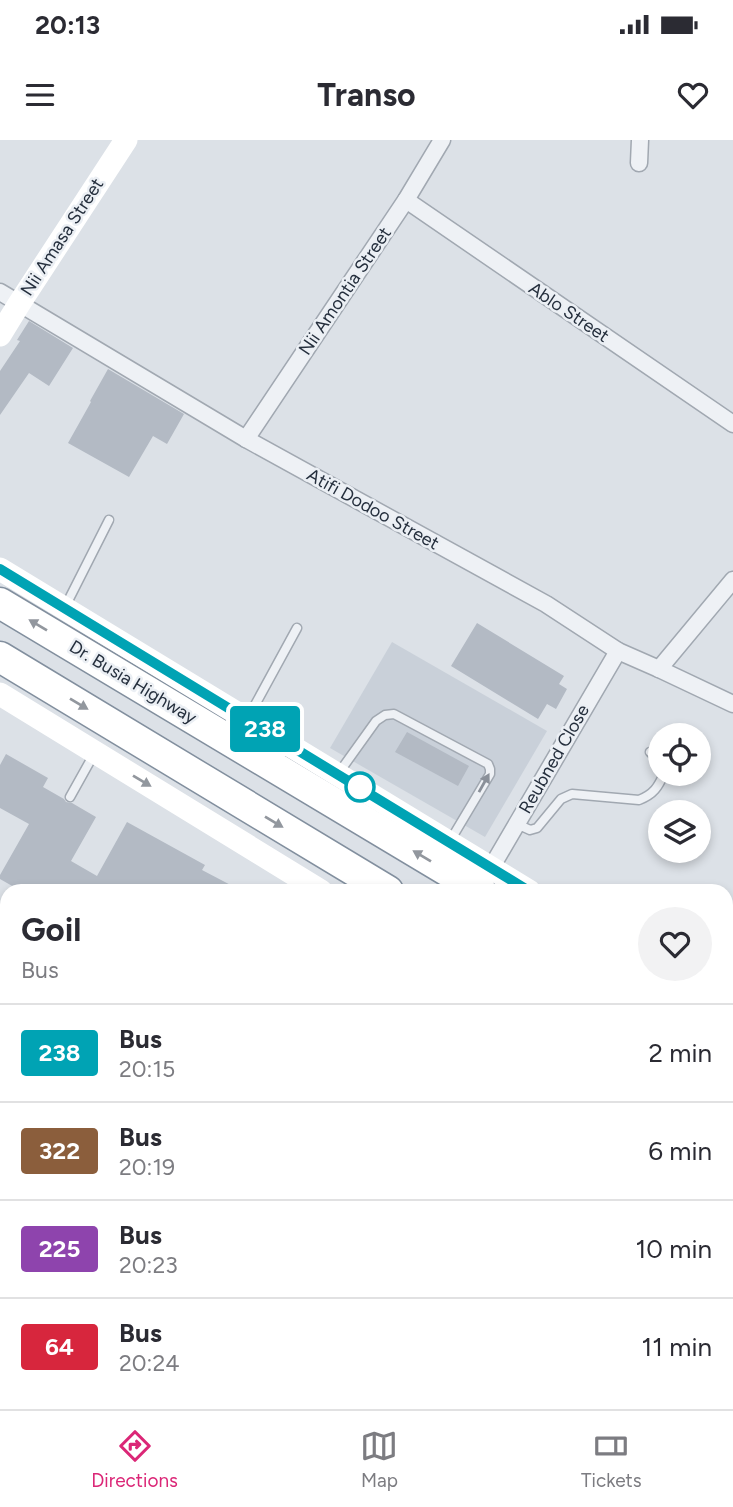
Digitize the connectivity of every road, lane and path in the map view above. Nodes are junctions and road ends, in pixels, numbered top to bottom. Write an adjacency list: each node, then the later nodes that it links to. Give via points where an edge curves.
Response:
1 (126, 140): 6 (street, Nii Amasa Street)
2 (442, 140): 5 (street, Nii Amontia Street)
3 (640, 140): 4 (street)
4 (639, 163)
5 (406, 200): 8 (street, Ablo Street); 9 (street, Nii Amontia Street)
6 (9, 298): 7 (street, Nii Amasa Street); 9 (street, Atifi Dodoo Street)
7 (0, 335)
8 (733, 424)
9 (246, 439): 16 (street, Atifi Dodoo Street, via 547,604)
10 (109, 520): 14 (lane)
11 (0, 569): 14 (street, Dr. Busia Highway)
12 (733, 580): 18 (street)
13 (0, 603): 28 (highway, Dr. Busia Highway, one-way to 13)
14 (65, 608): 21 (street, Dr. Busia Highway)
15 (297, 628): 21 (lane)
16 (618, 651): 18 (street, Atifi Dodoo Street); 26 (street, Reubned Close)
17 (0, 657): 30 (highway, one-way to 30)
18 (659, 669): 20 (street, Atifi Dodoo Street)
19 (0, 694): 22 (street)
20 (733, 704)
21 (247, 718): 23 (street, Dr. Busia Highway)
22 (94, 752): 25 (lane); 29 (street, one-way to 29)
23 (338, 774): 27 (street, Dr. Busia Highway); 27 (lane, one-way to 23, via 490,774 488,764 394,715 385,715)
24 (658, 786): 26 (lane, via 639,800 572,794 561,799 537,828)
25 (70, 797)
26 (517, 824): 28 (street, Reubned Close)
27 (450, 841): 28 (street, Dr. Busia Highway)
28 (486, 879): 31 (street, Dr. Busia Highway)
29 (310, 884)
30 (376, 884)
31 (504, 884)

